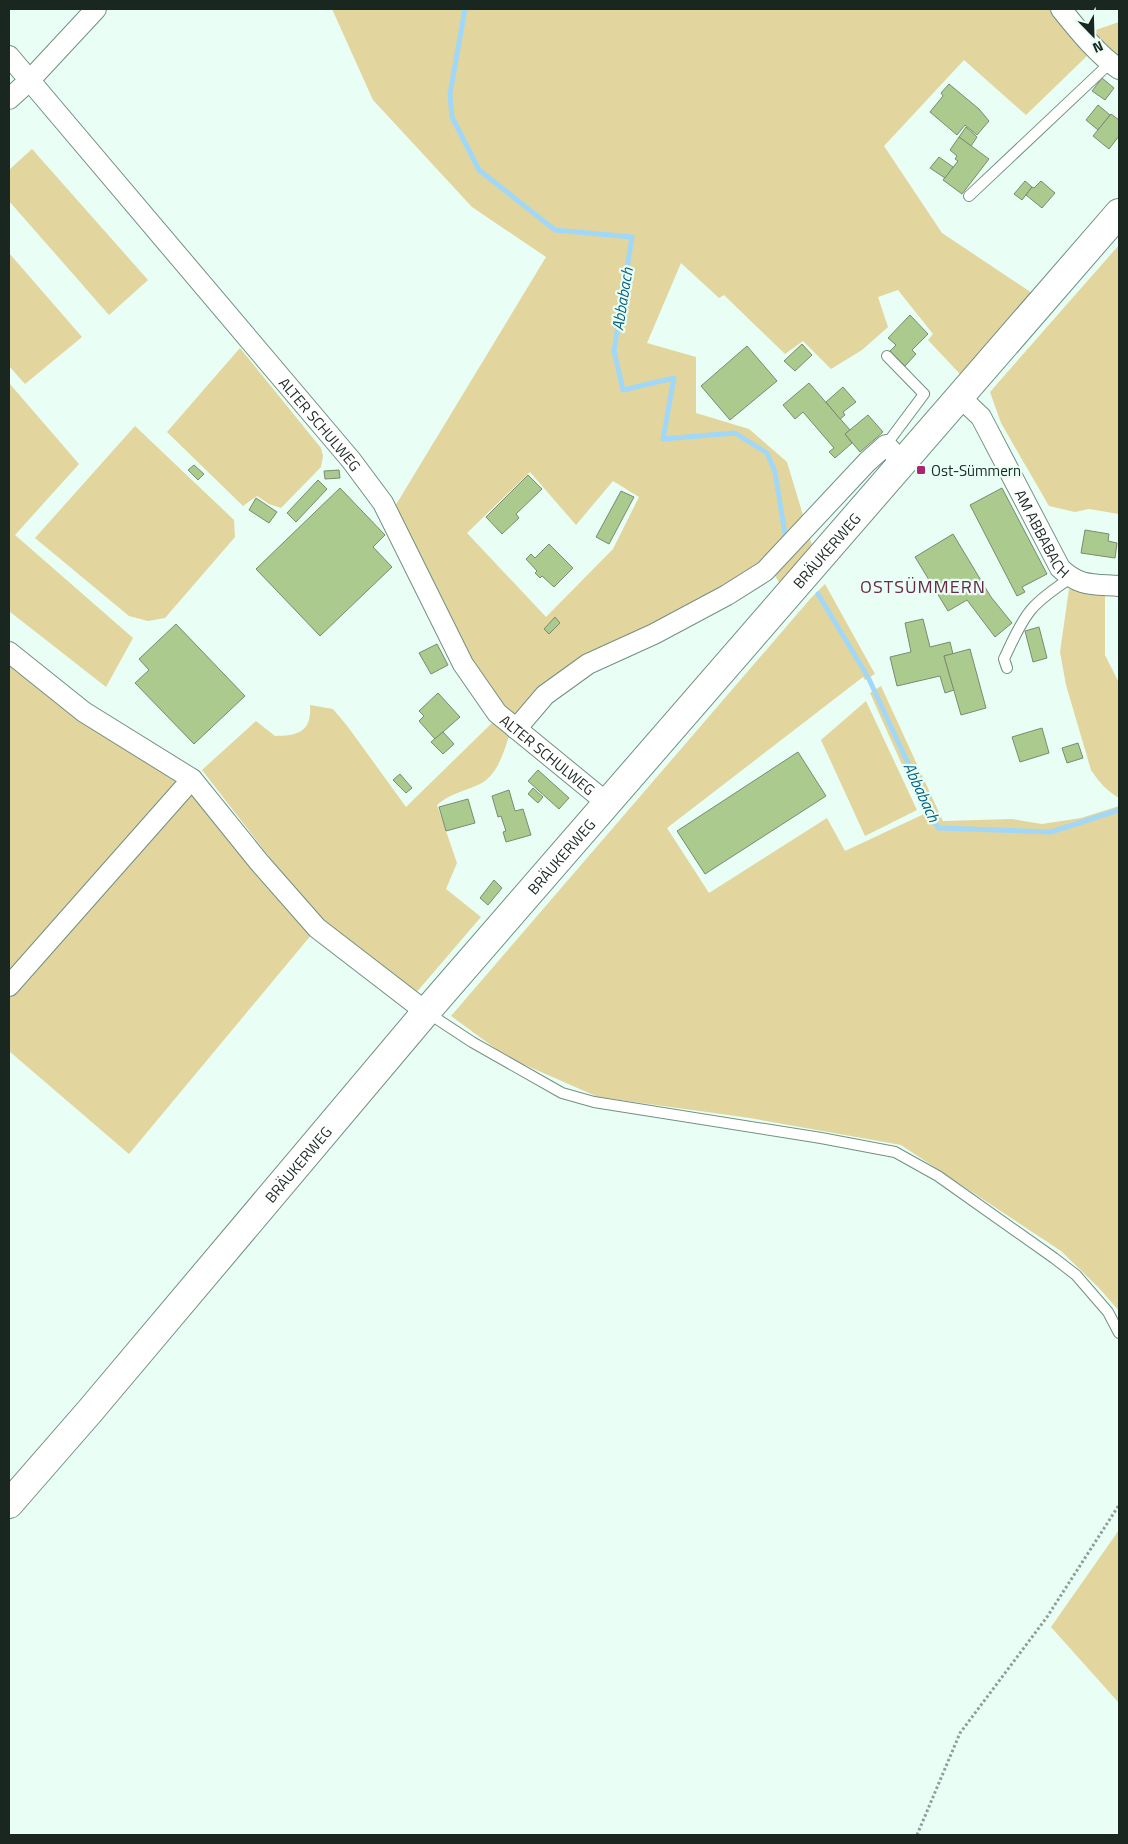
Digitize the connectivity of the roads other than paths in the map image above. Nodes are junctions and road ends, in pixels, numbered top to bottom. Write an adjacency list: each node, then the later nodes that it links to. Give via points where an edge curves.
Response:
1 (96, 9): 5 (street)
2 (1061, 9): 4 (street)
3 (9, 56): 5 (street, ALTER SCHULWEG)
4 (1115, 66): 7 (lane)
5 (30, 80): 6 (street); 16 (street, ALTER SCHULWEG, via 378,496 463,664 496,713)
6 (9, 99)
7 (969, 196)
8 (1119, 213): 10 (main road, BRÄUKERWEG)
9 (887, 356): 11 (lane, via 924,394)
10 (959, 396): 11 (main road, BRÄUKERWEG); 12 (street, AM ABBABACH, via 982,417 1060,568)
11 (894, 453): 16 (street, via 867,462 765,570 727,595 588,664 544,695); 18 (main road, BRÄUKERWEG)
12 (1070, 578): 13 (street, AM ABBABACH, via 1086,584); 15 (lane, via 1031,609 1024,619 1004,659)
13 (1119, 586)
14 (9, 652): 17 (street, via 84,712)
15 (1007, 668)
16 (516, 729): 18 (street, ALTER SCHULWEG)
17 (192, 779): 19 (street); 20 (street, via 317,928)
18 (608, 803): 20 (main road, BRÄUKERWEG)
19 (9, 986)
20 (426, 1012): 21 (lane, via 562,1093 594,1102 895,1152 938,1176 1054,1258 1076,1276 1108,1312); 22 (main road, BRÄUKERWEG)
21 (1119, 1333)
22 (9, 1504)

